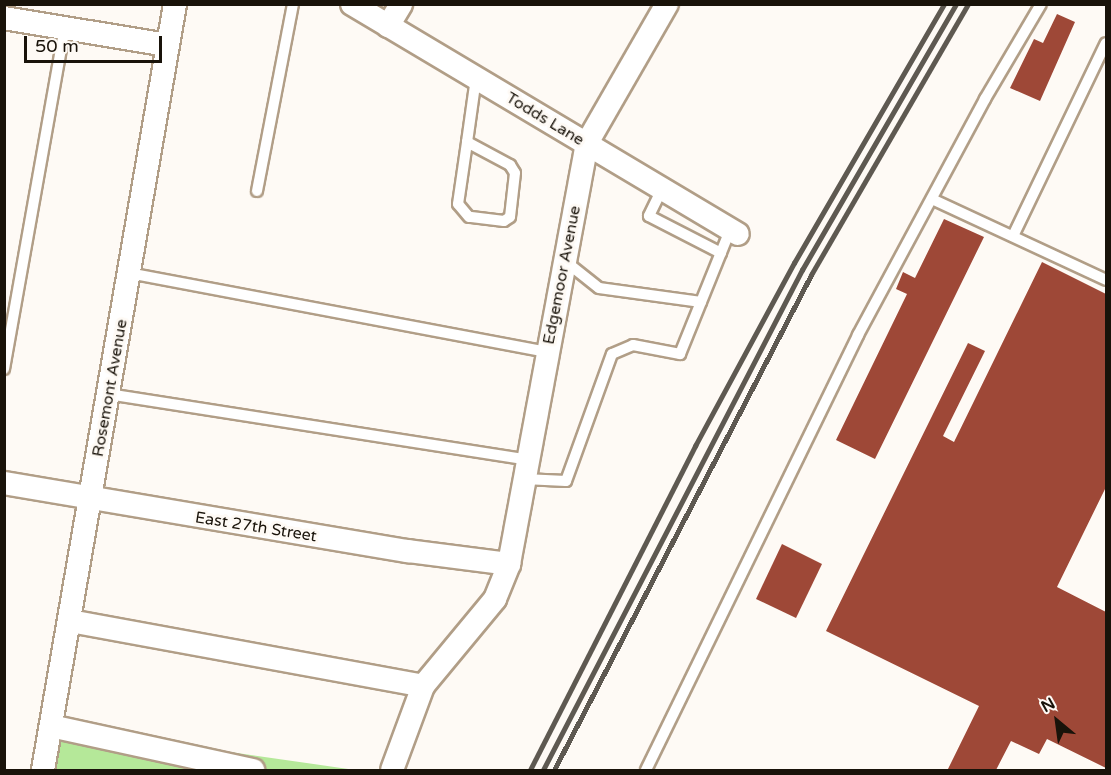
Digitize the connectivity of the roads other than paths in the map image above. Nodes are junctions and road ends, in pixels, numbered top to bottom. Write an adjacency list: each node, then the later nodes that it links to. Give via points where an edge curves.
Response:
1 (175, 4): 11 (street, Rosemont Avenue)
2 (293, 4): 16 (lane)
3 (352, 4): 8 (street, Todds Lane)
4 (401, 4): 8 (street)
5 (667, 4): 14 (street, Edgemoor Avenue)
6 (1041, 4): 17 (lane, via 985,99)
7 (4, 18): 9 (street)
8 (388, 26): 12 (street, Todds Lane)
9 (65, 28): 11 (street); 26 (lane)
10 (1107, 43): 19 (lane)
11 (167, 45): 22 (street, Rosemont Avenue)
12 (476, 78): 13 (lane); 14 (street, Todds Lane)
13 (467, 142): 13 (lane, via 458,204 462,212 495,223 504,221 510,217 515,173 510,165)
14 (587, 143): 15 (street, Todds Lane); 21 (street, Edgemoor Avenue)
15 (662, 189): 18 (street, Todds Lane); 20 (lane, via 649,216)
16 (257, 191)
17 (934, 200): 19 (lane); 38 (lane, via 858,335)
18 (734, 232): 20 (lane)
19 (1013, 236): 23 (lane)
20 (721, 253): 24 (lane)
21 (565, 261): 24 (lane, via 598,288); 25 (street, Edgemoor Avenue)
22 (129, 273): 25 (lane); 27 (street, Rosemont Avenue)
23 (1107, 280)
24 (701, 302): 28 (lane, via 680,354 633,345 612,354 567,481)
25 (548, 352): 28 (street, Edgemoor Avenue)
26 (4, 369)
27 (108, 393): 28 (lane); 30 (street, Rosemont Avenue)
28 (526, 470): 31 (street, Edgemoor Avenue)
29 (4, 483): 30 (street, East 27th Street)
30 (92, 500): 31 (street, East 27th Street); 32 (street, Rosemont Avenue)
31 (509, 564): 33 (street, Edgemoor Avenue, via 495,599)
32 (70, 621): 33 (street); 34 (street, Rosemont Avenue)
33 (423, 686): 37 (street, Edgemoor Avenue)
34 (51, 726): 35 (street, Rosemont Avenue); 36 (street)
35 (43, 771)
36 (253, 771)
37 (392, 771)
38 (646, 771)

